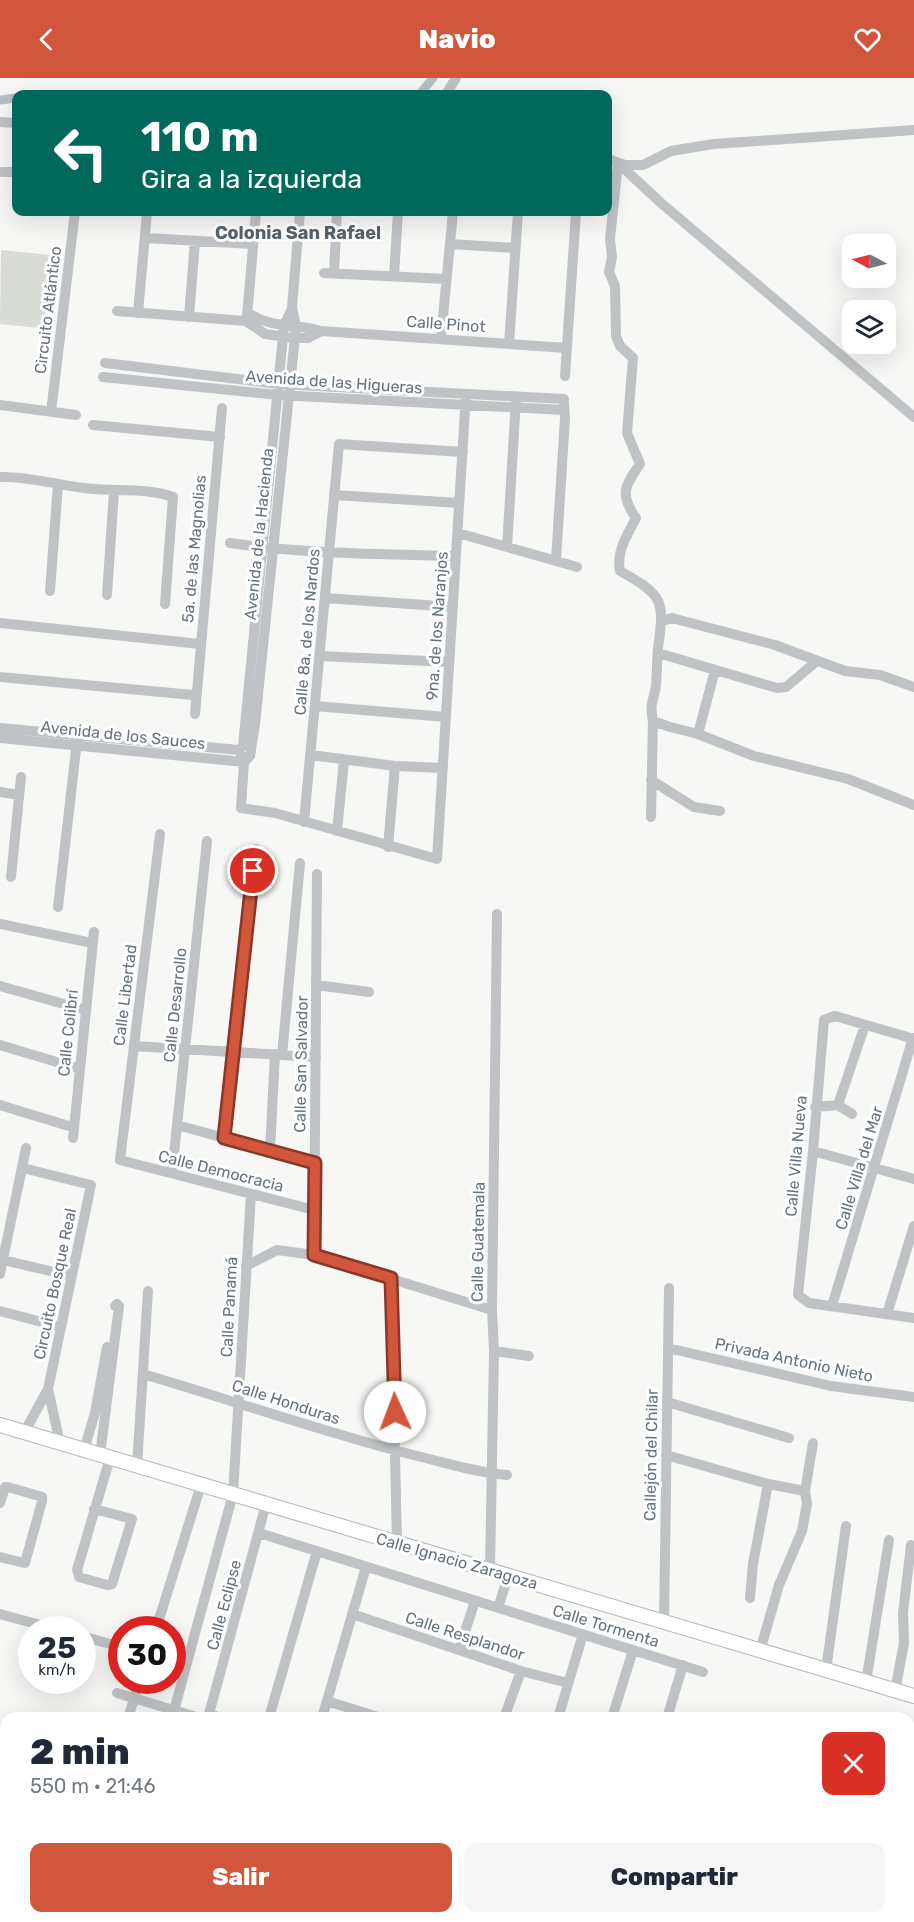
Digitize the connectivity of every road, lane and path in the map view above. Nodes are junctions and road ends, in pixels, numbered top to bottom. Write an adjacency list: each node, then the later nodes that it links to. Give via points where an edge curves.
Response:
1 (914, 130): 2 (street, via 714,144 671,151 643,165)
2 (613, 161): 3 (street); 41 (street)
3 (612, 187)
4 (75, 216): 39 (street, Circuito Atlántico)
5 (147, 216): 14 (street)
6 (256, 216): 16 (street)
7 (300, 216): 25 (street, Avenida de la Hacienda)
8 (336, 216): 19 (street, via 329,273)
9 (398, 216): 19 (street)
10 (453, 216): 17 (street)
11 (518, 216): 18 (street)
12 (576, 216): 28 (street)
13 (611, 216): 63 (street, via 609,272 615,286 616,336 633,358 627,433 640,464 625,492 627,505 636,518 618,561 620,571 653,593 661,606)
14 (145, 238): 15 (street); 22 (street)
15 (195, 241): 16 (street); 23 (street)
16 (253, 244): 24 (street)
17 (450, 244): 18 (street); 20 (street)
18 (515, 248): 27 (street)
19 (394, 276): 20 (street)
20 (446, 279): 26 (street)
21 (117, 311): 22 (street)
22 (138, 313): 23 (street)
23 (189, 316): 24 (street)
24 (247, 316): 25 (street, via 265,334)
25 (290, 332): 26 (street, Calle Pinot, via 308,338 321,331); 34 (street, Avenida de la Hacienda)
26 (441, 338): 27 (street, Calle Pinot)
27 (509, 344): 28 (street, Calle Pinot)
28 (567, 348): 31 (street)
29 (105, 363): 30 (street, Avenida de las Higueras)
30 (163, 370): 33 (street); 34 (street, Avenida de las Higueras)
31 (565, 376)
32 (103, 377): 33 (street, Avenida de las Higueras)
33 (162, 383): 34 (street, Avenida de las Higueras)
34 (284, 390): 35 (street, Avenida de las Higueras); 53 (street, Avenida de la Hacienda)
35 (466, 399): 36 (street, Avenida de las Higueras); 44 (street, 9na. de los Naranjos)
36 (516, 402): 52 (street); 56 (street, Avenida de las Higueras, via 564,401)
37 (0, 405): 39 (street)
38 (222, 408): 43 (street, 5a. de las Magnolias)
39 (51, 412): 40 (street)
40 (76, 415)
41 (914, 417)
42 (93, 425): 43 (street)
43 (220, 437): 65 (street, 5a. de las Magnolias)
44 (463, 452): 48 (street, Calle 8a. de los Nardos, via 339,444); 49 (street, 9na. de los Naranjos)
45 (0, 479): 46 (street, via 23,477)
46 (58, 484): 47 (street); 58 (street)
47 (114, 491): 59 (street); 61 (street, via 148,490 173,497)
48 (334, 495): 49 (street); 54 (street, Calle 8a. de los Nardos)
49 (459, 504): 50 (street, 9na. de los Naranjos)
50 (458, 533): 52 (street); 55 (street, 9na. de los Naranjos)
51 (230, 543): 53 (street)
52 (507, 547): 56 (street)
53 (267, 548): 54 (street); 82 (street, Avenida de la Hacienda, via 243,746); 85 (street, Avenida de la Hacienda, via 252,748)
54 (329, 552): 55 (street); 60 (street, Calle 8a. de los Nardos)
55 (456, 556): 62 (street, 9na. de los Naranjos)
56 (556, 560): 57 (street)
57 (577, 567)
58 (50, 591)
59 (107, 595)
60 (325, 598): 62 (street); 67 (street, Calle 8a. de los Nardos)
61 (165, 604)
62 (453, 607): 69 (street, 9na. de los Naranjos)
63 (662, 621): 66 (street); 68 (street, via 672,618 775,645)
64 (0, 623): 65 (street)
65 (200, 644): 73 (street, 5a. de las Magnolias)
66 (658, 653): 70 (street); 77 (street, via 650,707)
67 (320, 656): 69 (street); 74 (street, Calle 8a. de los Nardos)
68 (817, 661): 70 (street, via 786,687 777,688); 72 (street)
69 (450, 662): 76 (street, 9na. de los Naranjos)
70 (715, 670): 79 (street)
71 (0, 678): 73 (street)
72 (914, 687)
73 (196, 693): 75 (street, 5a. de las Magnolias)
74 (315, 706): 76 (street); 83 (street, Calle 8a. de los Nardos)
75 (195, 714)
76 (446, 717): 87 (street, 9na. de los Naranjos)
77 (653, 721): 79 (street); 89 (street)
78 (0, 728): 81 (street, Avenida de los Sauces)
79 (698, 734): 92 (street, via 754,756 848,779)
80 (0, 738): 81 (street, Avenida de los Sauces)
81 (76, 740): 82 (street, Avenida de los Sauces); 85 (street, Avenida de los Sauces); 104 (street)
82 (239, 750): 85 (street)
83 (310, 755): 84 (street); 95 (street, Calle 8a. de los Nardos)
84 (344, 760): 86 (street); 96 (street)
85 (244, 762): 95 (street, via 241,808)
86 (395, 765): 87 (street); 99 (street)
87 (443, 768): 99 (street, 9na. de los Naranjos, via 437,859)
88 (21, 777): 91 (street)
89 (651, 780): 93 (street, via 694,807); 94 (street)
90 (0, 792): 91 (street)
91 (19, 795): 102 (street, via 11,872)
92 (914, 805)
93 (720, 812)
94 (651, 817)
95 (304, 822): 96 (street)
96 (337, 831): 99 (street)
97 (160, 834): 114 (street, Calle Libertad)
98 (207, 841): 115 (street, Calle Desarrollo)
99 (388, 846)
100 (256, 849): 116 (street)
101 (300, 863): 117 (street)
102 (0, 867)
103 (317, 874): 107 (street, Calle San Salvador)
104 (58, 907)
105 (497, 914): 147 (street, Calle Guatemala)
106 (0, 924): 110 (street, Calle Colibrí, via 93,938)
107 (316, 985): 109 (street); 118 (street, Calle San Salvador)
108 (0, 986): 110 (street)
109 (369, 992)
110 (85, 1010): 119 (street, Calle Colibrí)
111 (865, 1025): 112 (street); 121 (street); 122 (street, Calle Villa Nueva, via 834,1016 824,1020)
112 (914, 1039): 132 (street, Calle Villa del Mar)
113 (0, 1045): 119 (street)
114 (134, 1046): 115 (street); 129 (street, Calle Libertad)
115 (185, 1049): 116 (street); 124 (street, Calle Desarrollo)
116 (234, 1052): 117 (street); 125 (street)
117 (278, 1055): 118 (street); 127 (street)
118 (316, 1057): 130 (street, Calle San Salvador)
119 (80, 1069): 120 (street, Calle Colibrí, via 72,1132)
120 (0, 1105)
121 (838, 1105): 122 (street); 123 (street)
122 (815, 1107): 128 (street, Calle Villa Nueva)
123 (852, 1114)
124 (177, 1125): 125 (street); 133 (street, Calle Desarrollo)
125 (224, 1138): 127 (street)
126 (26, 1148): 131 (street)
127 (270, 1150): 130 (street)
128 (813, 1151): 132 (street); 146 (street, Calle Villa Nueva, via 798,1295 809,1303)
129 (120, 1160): 133 (street, Calle Democracia)
130 (315, 1163): 136 (street, Calle San Salvador)
131 (23, 1168): 139 (street); 142 (street, Circuito Bosque Real, via 91,1185)
132 (875, 1168): 134 (street); 146 (street, Calle Villa del Mar)
133 (172, 1173): 135 (street, Calle Democracia)
134 (914, 1179)
135 (251, 1194): 136 (street, Calle Democracia); 140 (street, Calle Panamá)
136 (314, 1210): 138 (street, Calle San Salvador)
137 (914, 1226): 149 (street)
138 (314, 1255): 140 (street, via 277,1250); 143 (street)
139 (3, 1260): 141 (street); 142 (street)
140 (246, 1266): 158 (street, Calle Panamá)
141 (0, 1274)
142 (72, 1276): 151 (street, Circuito Bosque Real)
143 (391, 1278): 147 (street); 167 (street)
144 (669, 1288): 152 (street, Callejón del Chilar)
145 (148, 1291): 155 (street)
146 (832, 1306): 149 (street)
147 (492, 1310): 153 (street, Calle Guatemala)
148 (0, 1311): 151 (street)
149 (887, 1314): 150 (street)
150 (914, 1318)
151 (61, 1327): 156 (street, Circuito Bosque Real)
152 (668, 1348): 157 (street, Privada Antonio Nieto, via 831,1386); 159 (street, Callejón del Chilar)
153 (494, 1350): 154 (street); 171 (street, Calle Guatemala)
154 (529, 1356)
155 (144, 1374): 158 (street, Calle Honduras); 170 (street)
156 (48, 1389): 162 (street, Circuito Bosque Real); 164 (street, Circuito Bosque Real)
157 (914, 1397)
158 (238, 1402): 167 (street, Calle Honduras); 176 (street, Calle Panamá)
159 (667, 1402): 163 (street); 168 (street, Callejón del Chilar)
160 (100, 1414): 160 (street, via 115,1306 117,1304 119,1306); 166 (street); 169 (street)
161 (0, 1425): 162 (main road, Calle Ignacio Zaragoza)
162 (24, 1432): 164 (main road, Calle Ignacio Zaragoza)
163 (789, 1437)
164 (60, 1443): 166 (main road, Calle Ignacio Zaragoza)
165 (813, 1443): 175 (street)
166 (84, 1450): 169 (main road, Calle Ignacio Zaragoza)
167 (396, 1450): 171 (street, Calle Honduras); 183 (street)
168 (666, 1455): 173 (street); 196 (street, Callejón del Chilar)
169 (105, 1456): 170 (main road, Calle Ignacio Zaragoza); 179 (street)
170 (137, 1466): 174 (main road, Calle Ignacio Zaragoza)
171 (491, 1473): 172 (street, Calle Honduras); 188 (street, Calle Guatemala)
172 (507, 1475)
173 (768, 1484): 175 (street); 189 (street)
174 (201, 1485): 176 (main road, Calle Ignacio Zaragoza); 194 (street)
175 (805, 1491): 200 (street, via 802,1531 779,1585)
176 (233, 1494): 178 (main road, Calle Ignacio Zaragoza); 215 (street, Calle Panamá)
177 (0, 1503): 186 (street, via 5,1487 42,1497 25,1563)
178 (266, 1504): 181 (street, Calle Eclipse); 183 (main road, Calle Ignacio Zaragoza)
179 (94, 1509): 179 (street, via 77,1575 112,1584 132,1519)
180 (846, 1527): 202 (street)
181 (259, 1533): 185 (street, Calle Tormenta); 216 (street, Calle Eclipse)
182 (889, 1540): 205 (street)
183 (397, 1543): 188 (main road, Calle Ignacio Zaragoza)
184 (911, 1545): 207 (street, via 903,1613 904,1642)
185 (317, 1551): 187 (street, Calle Tormenta); 217 (street)
186 (0, 1557)
187 (366, 1567): 190 (street, Calle Tormenta); 193 (street)
188 (500, 1573): 191 (street, Calle Guatemala); 196 (main road, Calle Ignacio Zaragoza)
189 (750, 1598)
190 (475, 1601): 191 (street, Calle Tormenta); 198 (street)
191 (495, 1607): 197 (street, Calle Tormenta)
192 (0, 1614): 195 (street)
193 (352, 1614): 198 (street, Calle Resplandor); 212 (street)
194 (160, 1616)
195 (18, 1619)
196 (664, 1622): 200 (main road, Calle Ignacio Zaragoza)
197 (583, 1634): 199 (street, Calle Tormenta); 206 (street)
198 (459, 1650): 203 (street, Calle Resplandor)
199 (633, 1650): 201 (street, Calle Tormenta); 222 (street)
200 (760, 1651): 202 (main road, Calle Ignacio Zaragoza)
201 (683, 1665): 204 (street, Calle Tormenta); 223 (street)
202 (826, 1670): 205 (main road, Calle Ignacio Zaragoza)
203 (521, 1671): 206 (street, Calle Resplandor); 220 (street)
204 (703, 1672)
205 (866, 1682): 207 (main road, Calle Ignacio Zaragoza)
206 (568, 1683): 221 (street)
207 (895, 1691): 210 (main road, Calle Ignacio Zaragoza)
208 (120, 1694): 211 (street)
209 (135, 1694): 211 (street)
210 (914, 1696)
211 (134, 1698): 213 (street); 214 (street)
212 (327, 1701): 218 (street); 219 (street)
213 (130, 1712)
214 (168, 1712)
215 (174, 1712)
216 (210, 1712)
217 (271, 1712)
218 (324, 1712)
219 (362, 1712)
220 (506, 1712)
221 (560, 1712)
222 (614, 1712)
223 (669, 1712)

